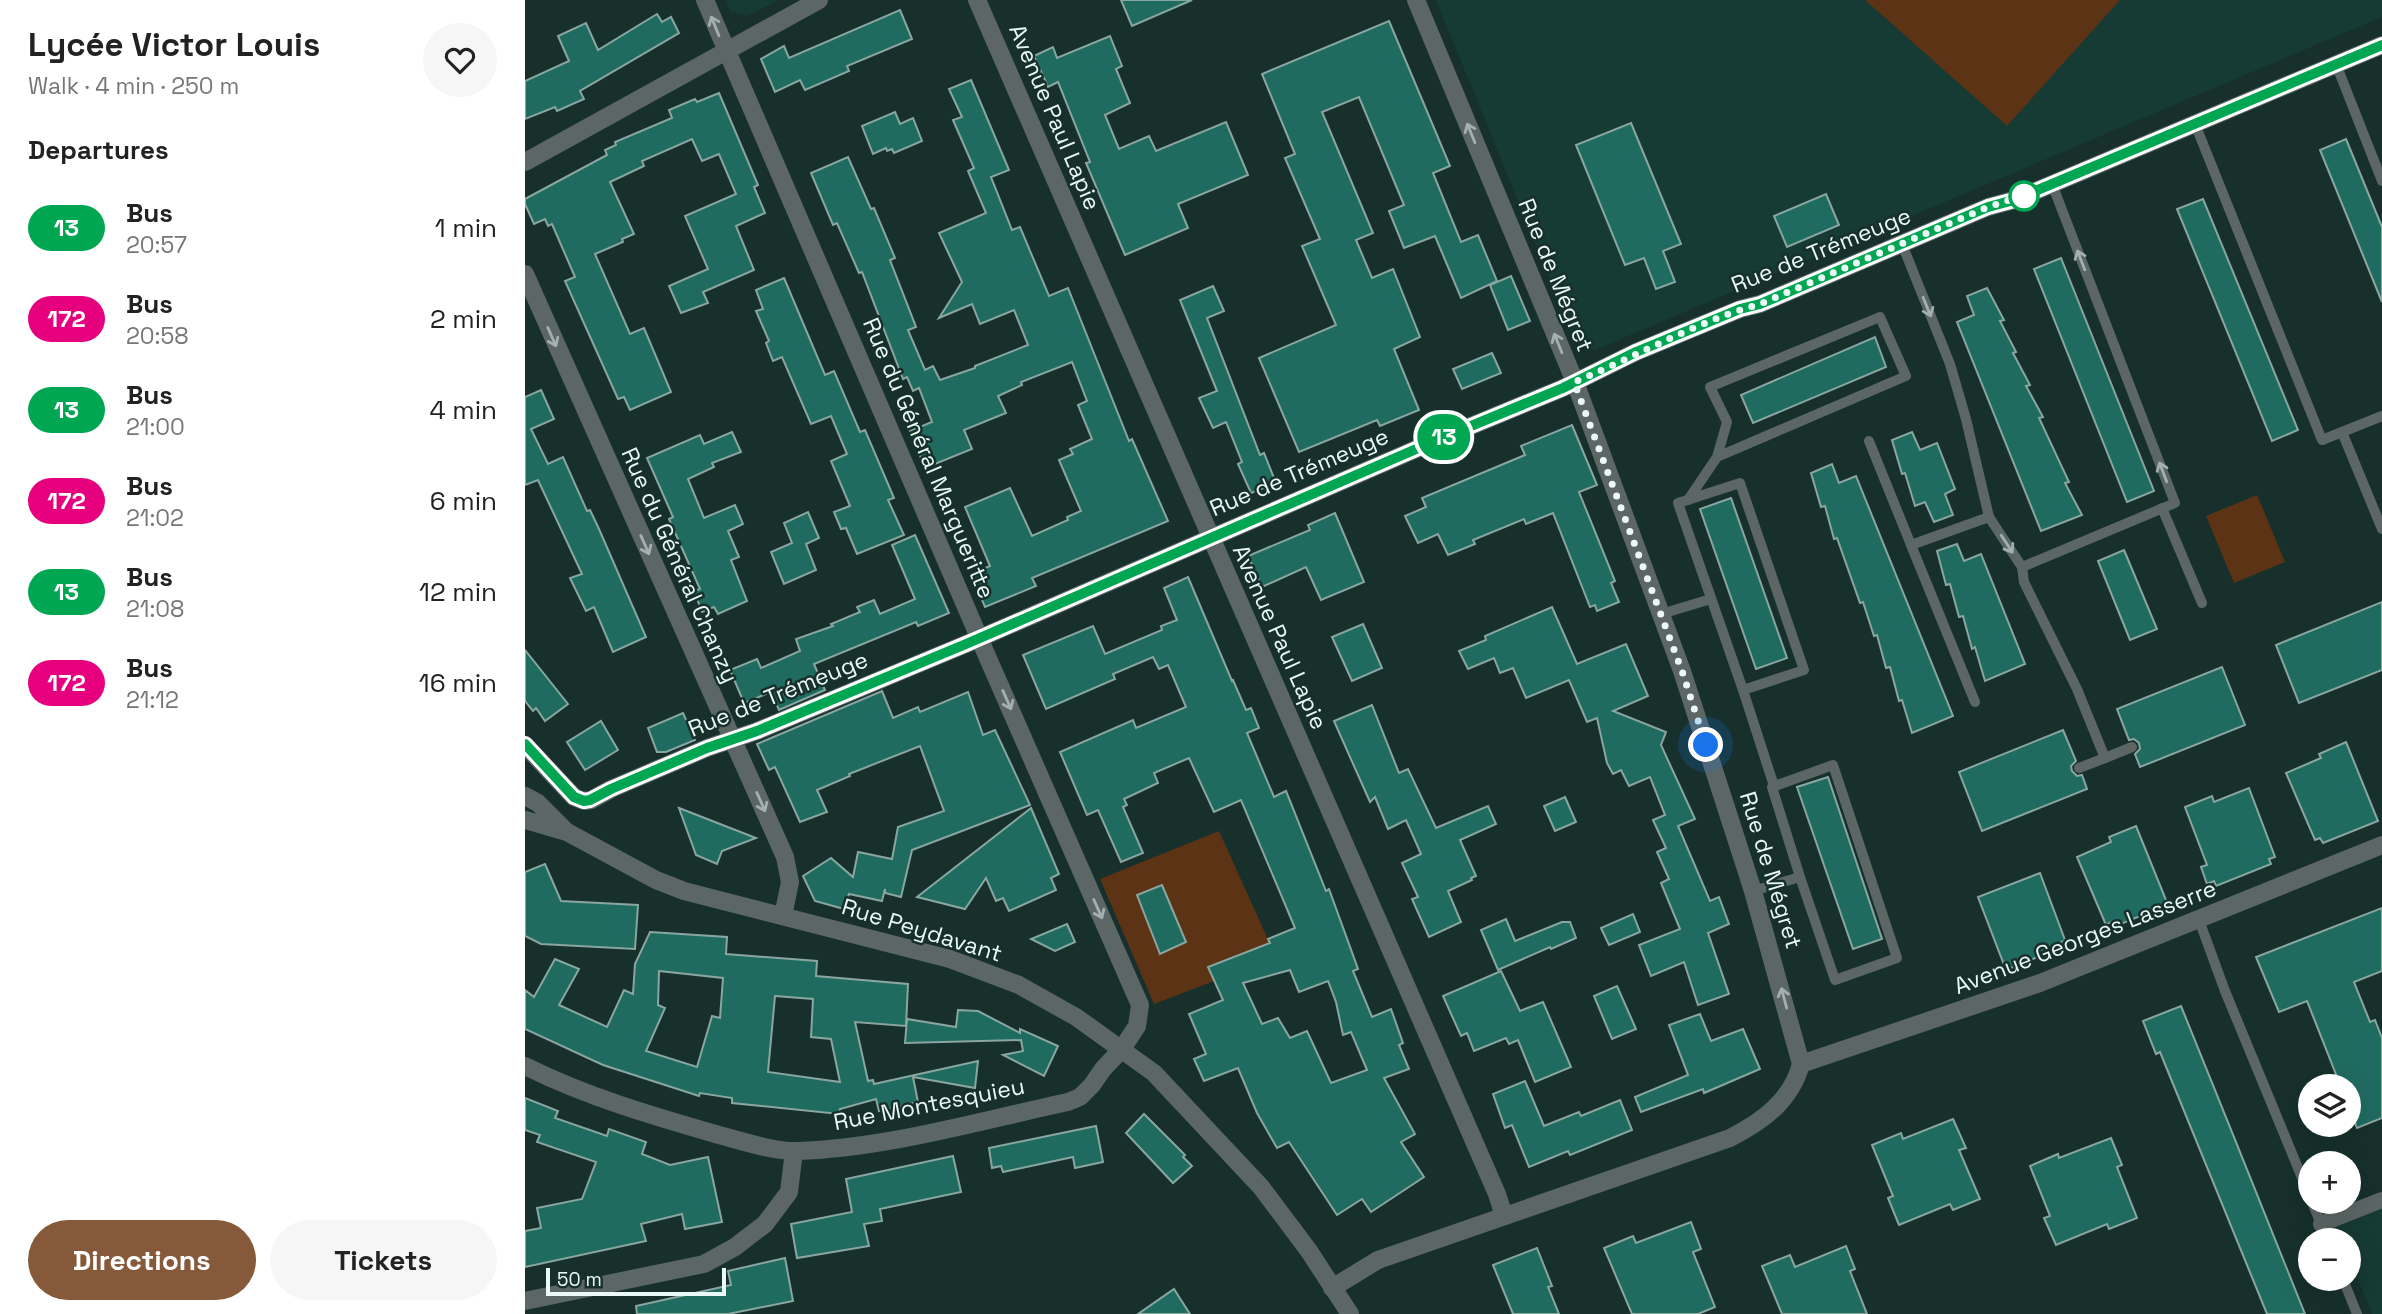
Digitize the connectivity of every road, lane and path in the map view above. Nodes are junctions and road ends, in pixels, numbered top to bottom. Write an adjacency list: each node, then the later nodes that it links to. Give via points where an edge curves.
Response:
1 (705, 0): 6 (street, Rue du Général Margueritte, one-way to 1)
2 (819, 0): 6 (street)
3 (977, 0): 23 (street, Avenue Paul Lapie)
4 (1416, 0): 14 (street, Rue de Mégret, one-way to 4)
5 (2382, 45): 7 (street, Rue de Trémeuge)
6 (726, 51): 9 (street); 29 (street, Rue du Général Margueritte)
7 (2336, 64): 8 (street, Rue de Trémeuge); 10 (lane)
8 (2195, 124): 11 (street, Rue de Trémeuge); 16 (lane, via 2322,440)
9 (525, 162)
10 (2382, 181)
11 (2052, 184): 12 (street, Rue de Trémeuge); 20 (lane, one-way to 11, via 2175,503)
12 (1902, 243): 14 (street, Rue de Trémeuge); 21 (lane, one-way to 21, via 1950,364)
13 (525, 274): 32 (street, Rue du Général Chanzy, one-way to 32)
14 (1574, 382): 23 (street, Rue de Trémeuge); 28 (street, Rue de Mégret)
15 (2382, 416): 16 (lane)
16 (2342, 432): 22 (lane)
17 (1869, 441): 24 (lane)
18 (1717, 457): 18 (lane, via 1727,422 1710,387 1881,317 1906,376); 19 (lane)
19 (1688, 500): 26 (lane, via 1678,503); 30 (lane, via 1740,483 1804,670)
20 (2162, 508): 25 (lane); 27 (lane)
21 (1989, 517): 24 (lane); 25 (lane, one-way to 25)
22 (2382, 529)
23 (1210, 537): 29 (street, Rue de Trémeuge); 53 (street, Avenue Paul Lapie)
24 (1911, 545): 31 (lane)
25 (2022, 568): 35 (lane, via 2024,582 2077,688)
26 (1711, 599): 28 (lane); 30 (lane)
27 (2202, 603)
28 (1661, 614): 43 (street, Rue de Mégret)
29 (979, 638): 32 (street, Rue de Trémeuge); 46 (street, Rue du Général Margueritte, one-way to 46, via 1140,1005 1137,1026)
30 (1742, 690): 37 (lane)
31 (1975, 702)
32 (732, 740): 33 (street, Rue de Trémeuge, via 584,801 568,792); 44 (street, Rue du Général Chanzy, one-way to 44, via 789,870)
33 (525, 744)
34 (2132, 747): 35 (lane)
35 (2105, 758): 36 (lane)
36 (2079, 768)
37 (1774, 786): 42 (lane); 42 (lane, via 1833,765 1897,958 1835,980)
38 (525, 796): 40 (street, Rue Peydavant)
39 (525, 820): 40 (street, Rue Peydavant)
40 (566, 832): 44 (street, Rue Peydavant, via 684,891)
41 (2382, 845): 45 (street, Avenue Georges Lasserre)
42 (1800, 877): 43 (lane)
43 (1753, 891): 47 (street, Rue de Mégret, one-way to 43)
44 (783, 916): 46 (street, Rue Peydavant, via 950,959 1019,985)
45 (2199, 920): 47 (street, Avenue Georges Lasserre, via 2040,983); 50 (lane)
46 (1122, 1049): 49 (street, Rue Montesquieu, via 1080,1097 1068,1102 879,1143); 56 (street, Rue Peydavant, via 1154,1073 1281,1210)
47 (1801, 1064): 53 (street, via 1797,1081 1766,1118 1730,1138)
48 (525, 1066): 49 (street, Rue Montesquieu, via 643,1114)
49 (794, 1151): 58 (street, via 789,1192 765,1224 735,1247 704,1264)
50 (2298, 1168)
51 (2382, 1200): 54 (street)
52 (2317, 1214): 54 (lane)
53 (1504, 1216): 56 (street, via 1378,1260)
54 (2321, 1224): 55 (lane)
55 (2322, 1228)
56 (1332, 1288): 59 (street, Rue Peydavant)
57 (2348, 1291): 60 (lane)
58 (525, 1301)
59 (1350, 1314)
60 (2357, 1314)

